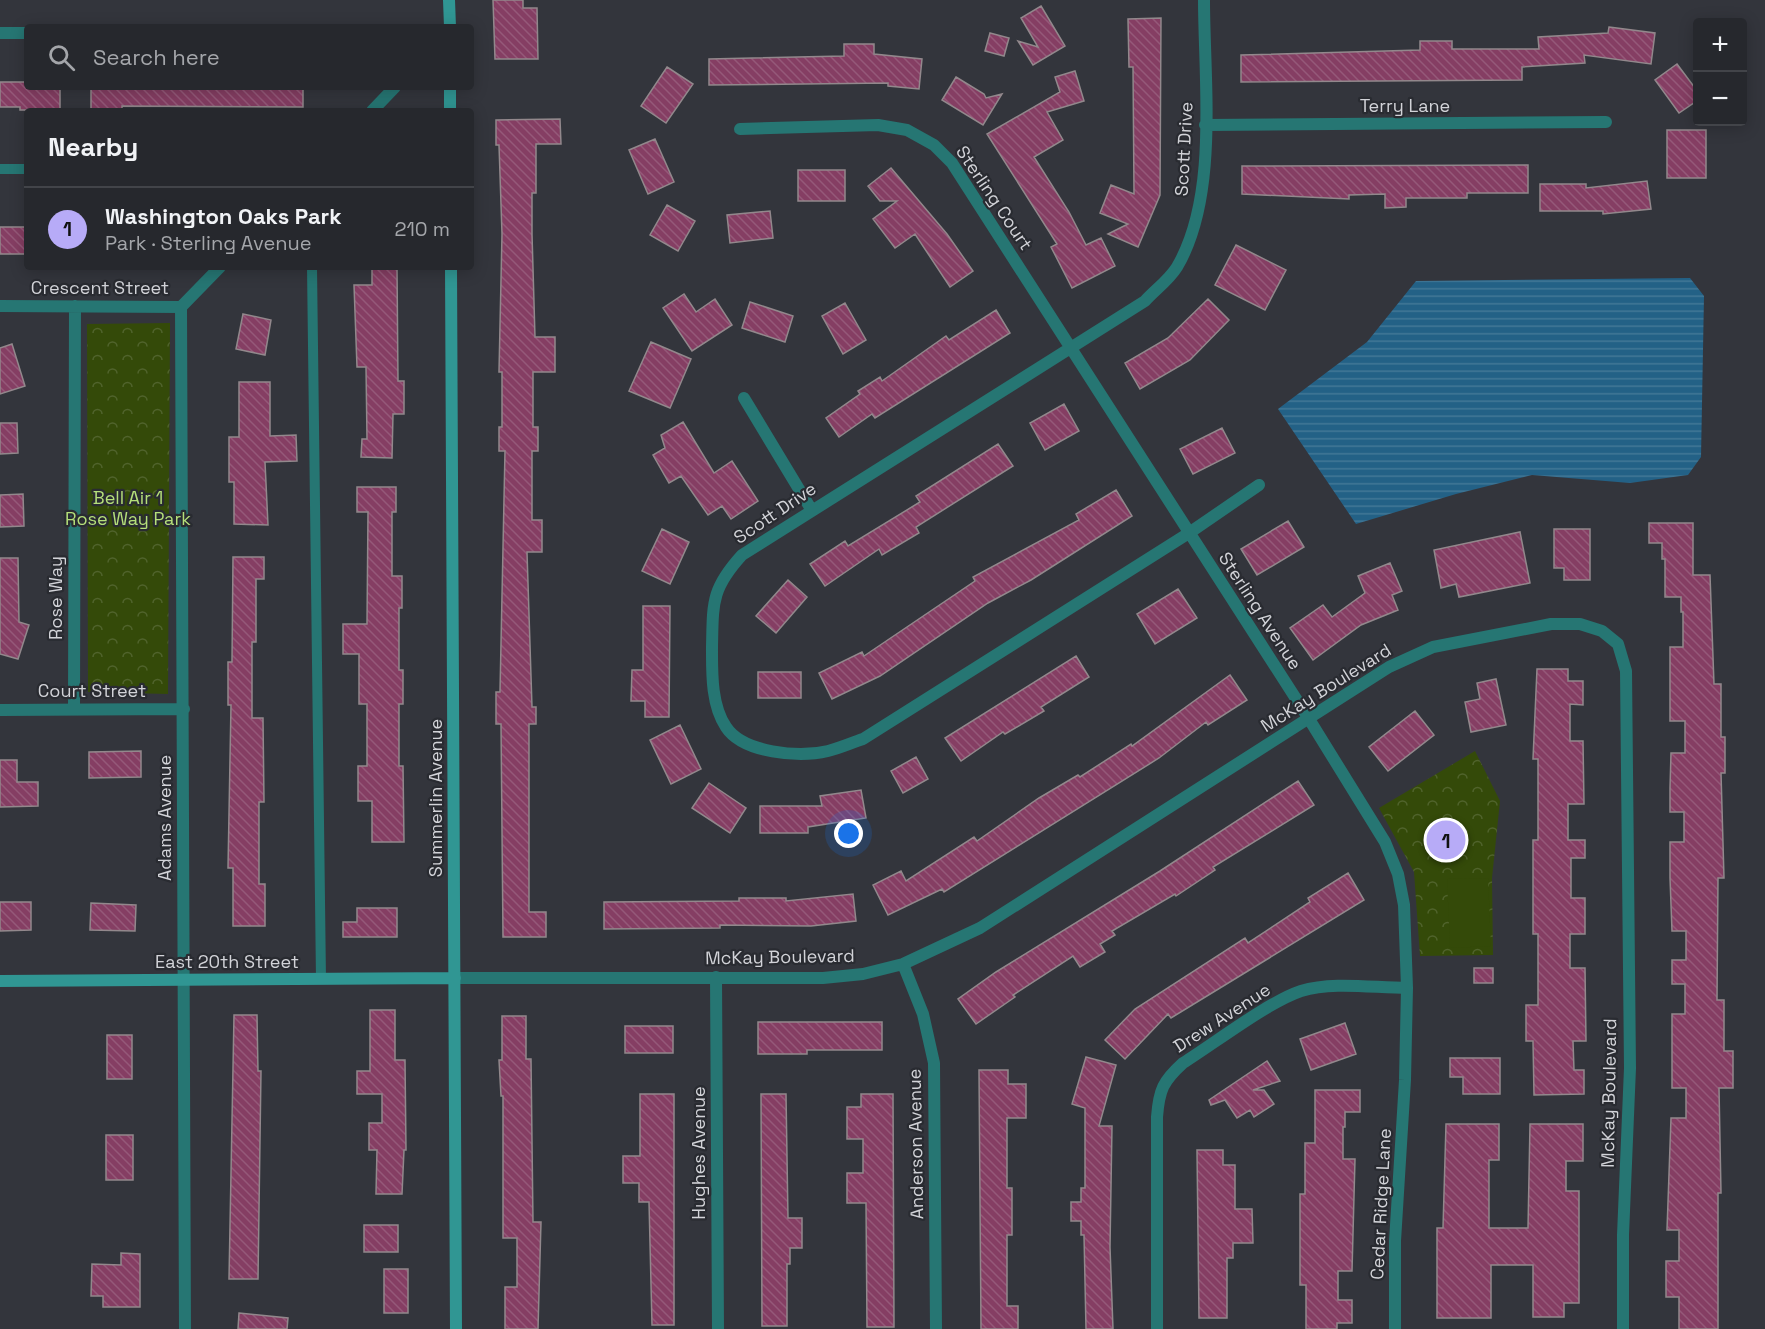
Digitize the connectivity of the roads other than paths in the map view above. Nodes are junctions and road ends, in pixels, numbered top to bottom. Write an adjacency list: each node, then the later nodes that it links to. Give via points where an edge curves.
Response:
1 (449, 0): 3 (street)
2 (1204, 0): 11 (street, Scott Drive)
3 (450, 24)
4 (0, 33): 5 (street)
5 (24, 33)
6 (392, 90): 8 (street)
7 (450, 90): 9 (street)
8 (375, 108)
9 (450, 108)
10 (1606, 122): 11 (street, Terry Lane)
11 (1205, 125): 21 (street, Scott Drive, via 1203,186 1195,229 1176,269 1145,301)
12 (740, 129): 21 (street, Sterling Court, via 878,125 907,130 934,145 952,163)
13 (0, 169): 14 (lane)
14 (24, 169)
15 (217, 270): 20 (street, Crescent Street)
16 (312, 270): 33 (lane)
17 (451, 270): 32 (street, Summerlin Avenue)
18 (0, 306): 19 (street, Crescent Street)
19 (75, 306): 20 (street, Crescent Street); 26 (street, Rose Way)
20 (181, 307): 27 (street, Adams Avenue)
21 (1071, 348): 24 (street, Scott Drive); 25 (street, Sterling Avenue)
22 (744, 398): 24 (street)
23 (1259, 485): 25 (street, Scott Drive)
24 (810, 509): 25 (street, Scott Drive, via 742,555 723,575 713,600 712,669 716,702 726,728 749,747 789,753 826,751 863,739)
25 (1189, 533): 29 (street, Sterling Avenue)
26 (74, 709): 27 (street, Court Street); 28 (street, Court Street)
27 (184, 709): 34 (street, Adams Avenue)
28 (0, 710)
29 (1309, 719): 30 (street, McKay Boulevard, via 980,928); 36 (street, Sterling Avenue, via 1385,842 1398,874 1404,905); 44 (street, McKay Boulevard, via 1389,667 1433,647 1551,624 1580,624 1602,632 1618,644 1626,671 1629,1044)
30 (903, 964): 31 (street, McKay Boulevard, via 823,978); 41 (street, Anderson Avenue, via 922,1014 934,1063)
31 (716, 977): 32 (street, McKay Boulevard); 40 (street, Hughes Avenue)
32 (455, 978): 33 (street, East 20th Street); 39 (street, Summerlin Avenue)
33 (321, 979): 34 (street, East 20th Street)
34 (182, 980): 35 (street, East 20th Street); 38 (street, Adams Avenue)
35 (0, 981)
36 (1407, 988): 37 (street, Sterling Avenue); 42 (street, Drew Avenue, via 1302,991 1274,1005 1170,1075 1159,1092 1157,1117)
37 (1405, 1080): 43 (street, Cedar Ridge Lane, via 1395,1241)
38 (185, 1329)
39 (456, 1329)
40 (718, 1329)
41 (936, 1329)
42 (1157, 1329)
43 (1395, 1329)
44 (1623, 1329)

